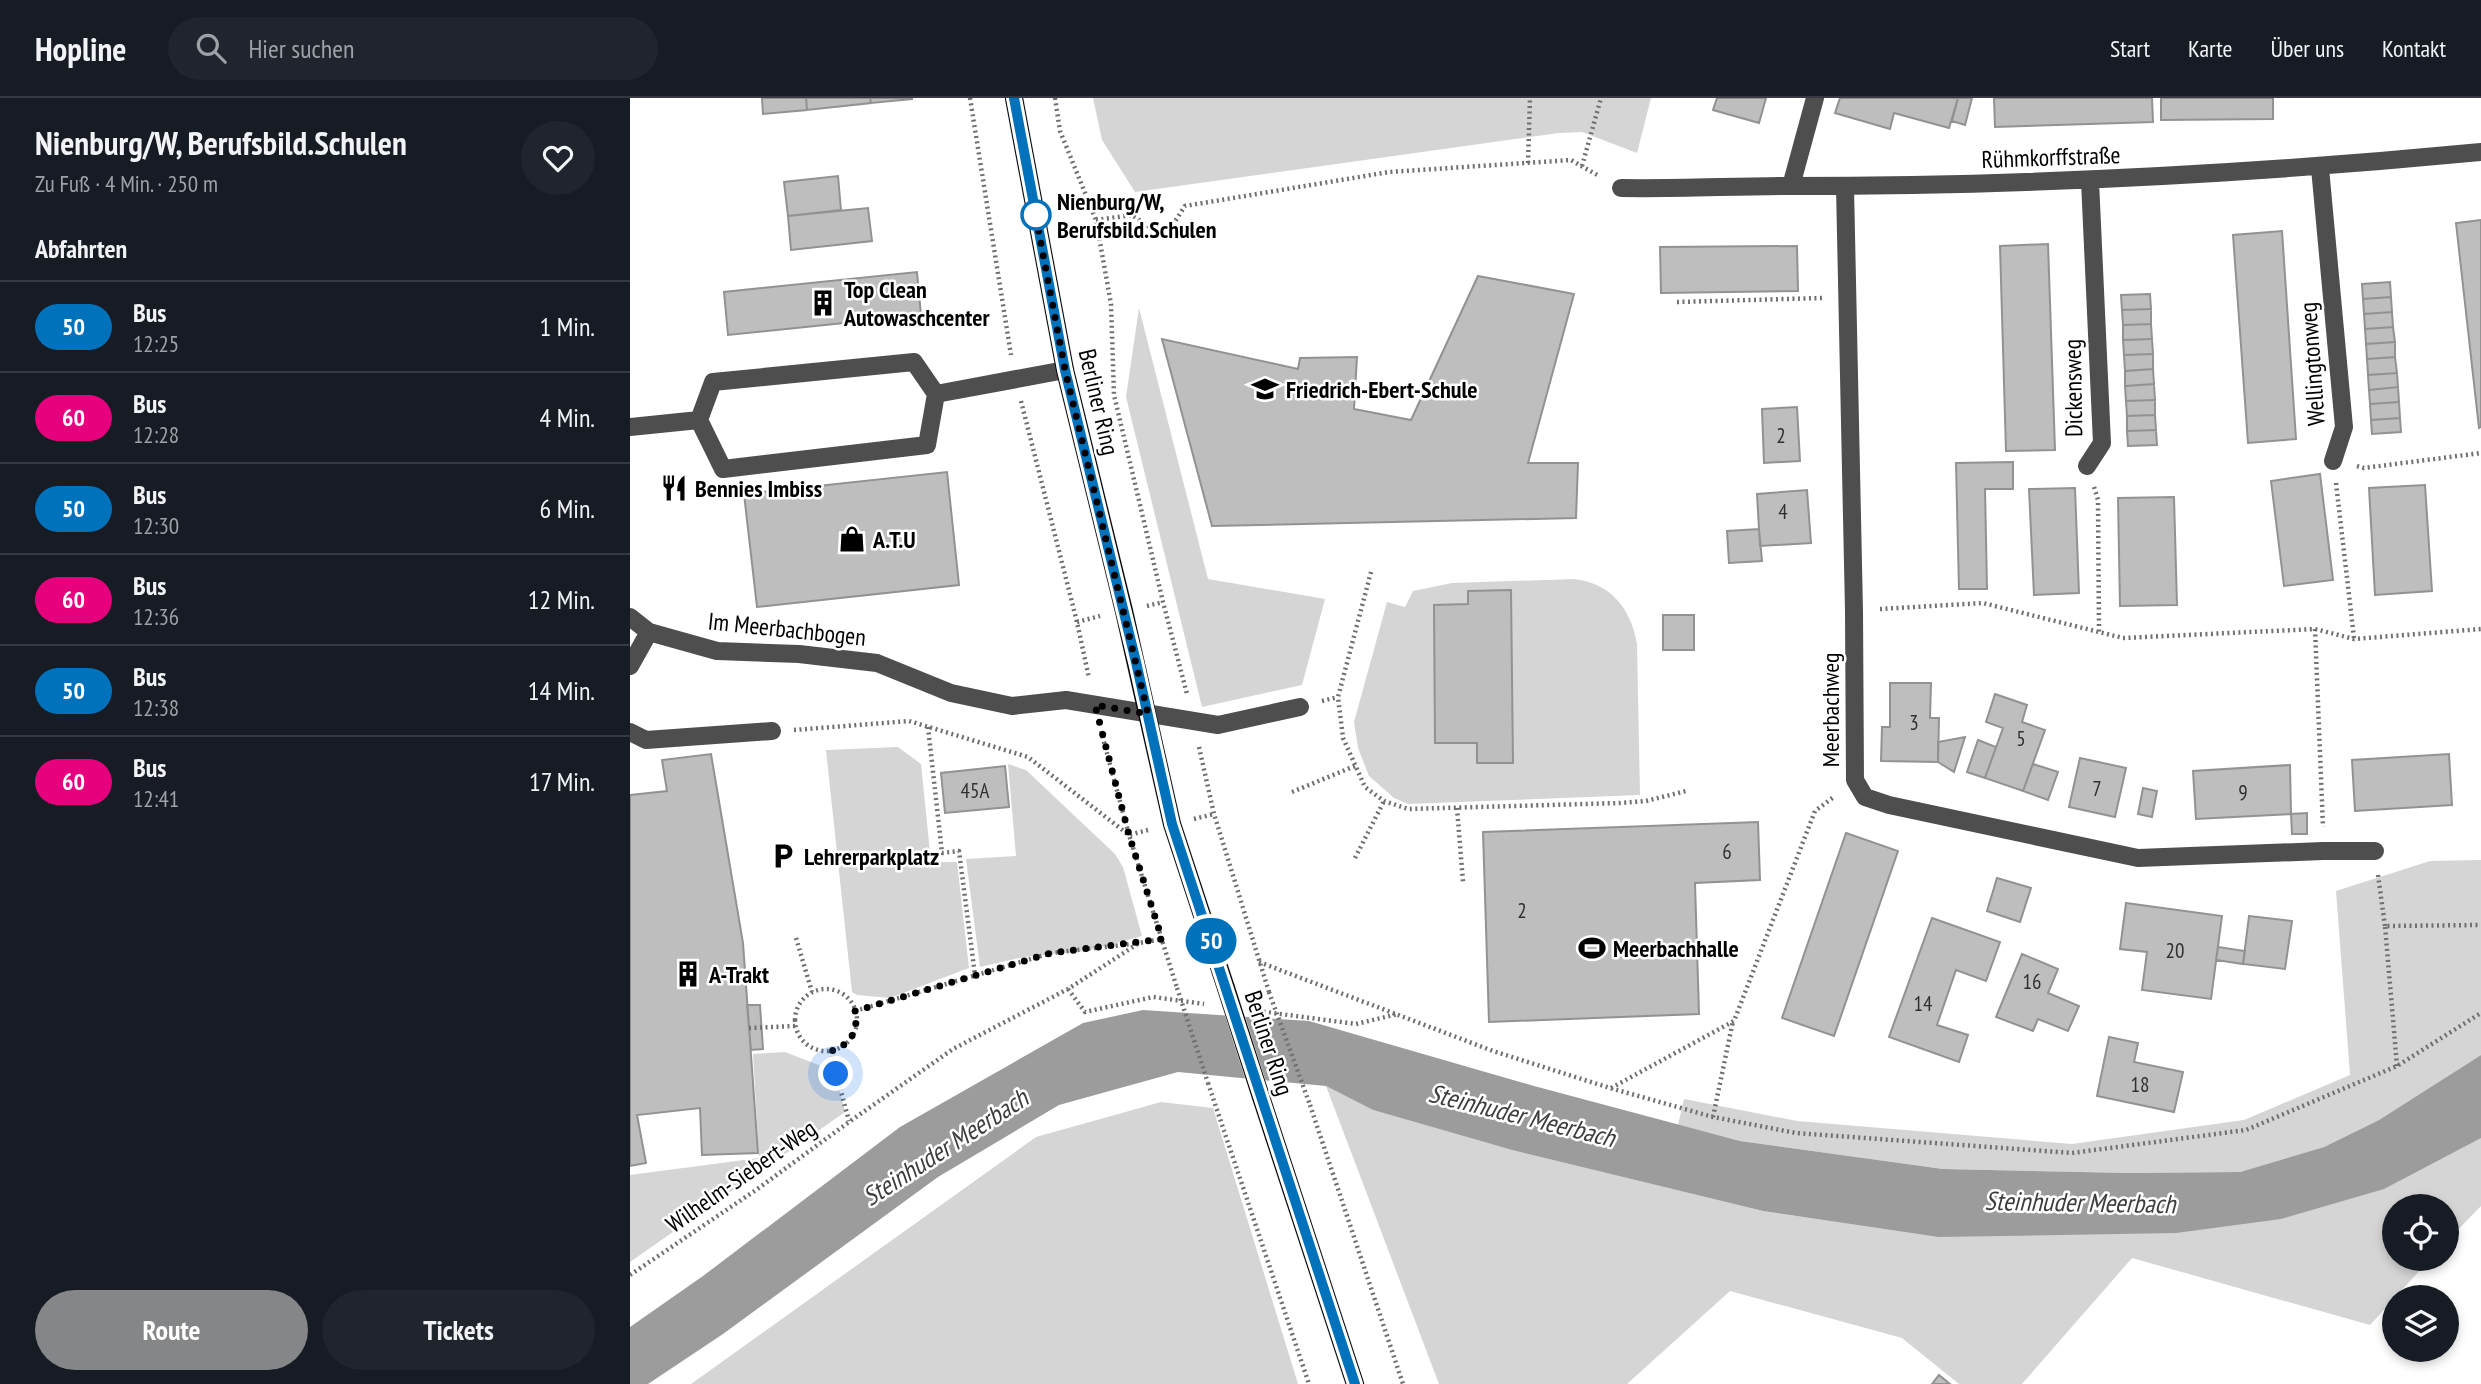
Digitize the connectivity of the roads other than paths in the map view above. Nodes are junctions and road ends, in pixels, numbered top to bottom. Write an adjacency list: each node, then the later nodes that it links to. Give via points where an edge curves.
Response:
1 (1014, 98): 9 (main road, Berliner Ring)
2 (1815, 98): 6 (street)
3 (2481, 152): 4 (street, Rühmkorffstraße)
4 (2320, 168): 5 (street, Rühmkorffstraße); 13 (street, Wellingtonweg, via 2344,427)
5 (2090, 181): 7 (street, Rühmkorffstraße); 14 (street, Dickensweg, via 2102,443)
6 (1791, 186): 7 (street, Rühmkorffstraße); 8 (street, Rühmkorffstraße)
7 (1845, 187): 22 (street, Meerbachweg, via 1855,780 1865,797 2138,858)
8 (1621, 188)
9 (1065, 370): 10 (street); 19 (main road, Berliner Ring)
10 (936, 394): 11 (street, via 914,362 713,382); 11 (street, via 927,445 723,469)
11 (699, 420): 12 (street)
12 (630, 427)
13 (2333, 461)
14 (2087, 466)
15 (630, 617): 16 (street, Im Meerbachbogen)
16 (649, 632): 17 (street); 19 (street, Im Meerbachbogen, via 717,650 877,663 951,693 1012,706 1066,700)
17 (630, 667)
18 (1300, 707): 19 (street, via 1218,725)
19 (1148, 714): 23 (main road, Berliner Ring, bridge, via 1172,824)
20 (772, 731): 21 (street, via 646,740)
21 (630, 732)
22 (2375, 851)
23 (1355, 1384)

